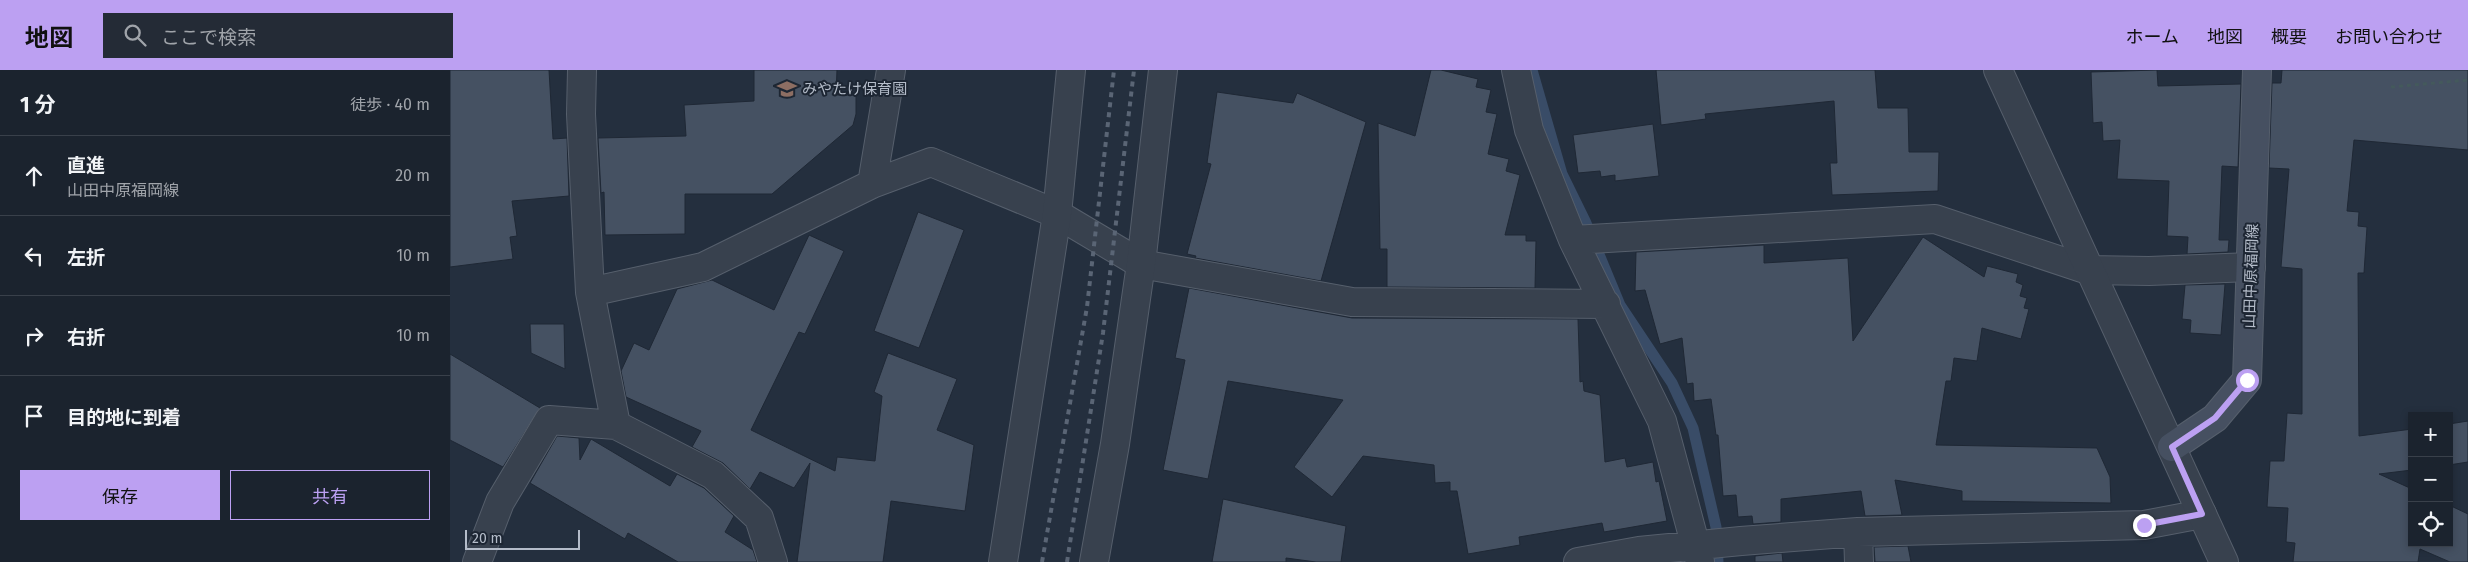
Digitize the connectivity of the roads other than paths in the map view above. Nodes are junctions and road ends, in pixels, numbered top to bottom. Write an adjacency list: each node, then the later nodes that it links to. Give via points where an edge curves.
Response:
1 (582, 70): 14 (street, via 580,114)
2 (891, 70): 8 (street)
3 (1071, 70): 9 (street)
4 (1163, 70): 11 (street)
5 (1516, 70): 10 (street, via 1529,130)
6 (1998, 70): 13 (street)
7 (2257, 70): 12 (main road, 山田中原福岡線)
8 (872, 184): 9 (street, via 931,162); 14 (street, via 703,268)
9 (1057, 214): 11 (street); 23 (street)
10 (1578, 239): 13 (street, via 1935,219); 15 (street)
11 (1142, 264): 15 (street, via 1352,302); 24 (street)
12 (2251, 267): 13 (street); 17 (main road, 山田中原福岡線, via 2247,380 2215,418)
13 (2088, 270): 17 (street)
14 (590, 292): 16 (street)
15 (1606, 304): 20 (street, via 1662,421)
16 (616, 425): 21 (street, via 549,420 500,502); 22 (street, via 713,475 759,518)
17 (2172, 447): 18 (street)
18 (2202, 514): 19 (street, via 2144,525); 27 (street)
19 (1858, 532): 20 (street, via 1741,541); 26 (street)
20 (1702, 550): 25 (street, via 1639,551)
21 (477, 562)
22 (773, 562)
23 (1003, 562)
24 (1094, 562)
25 (1578, 562)
26 (1859, 562)
27 (2224, 562)

